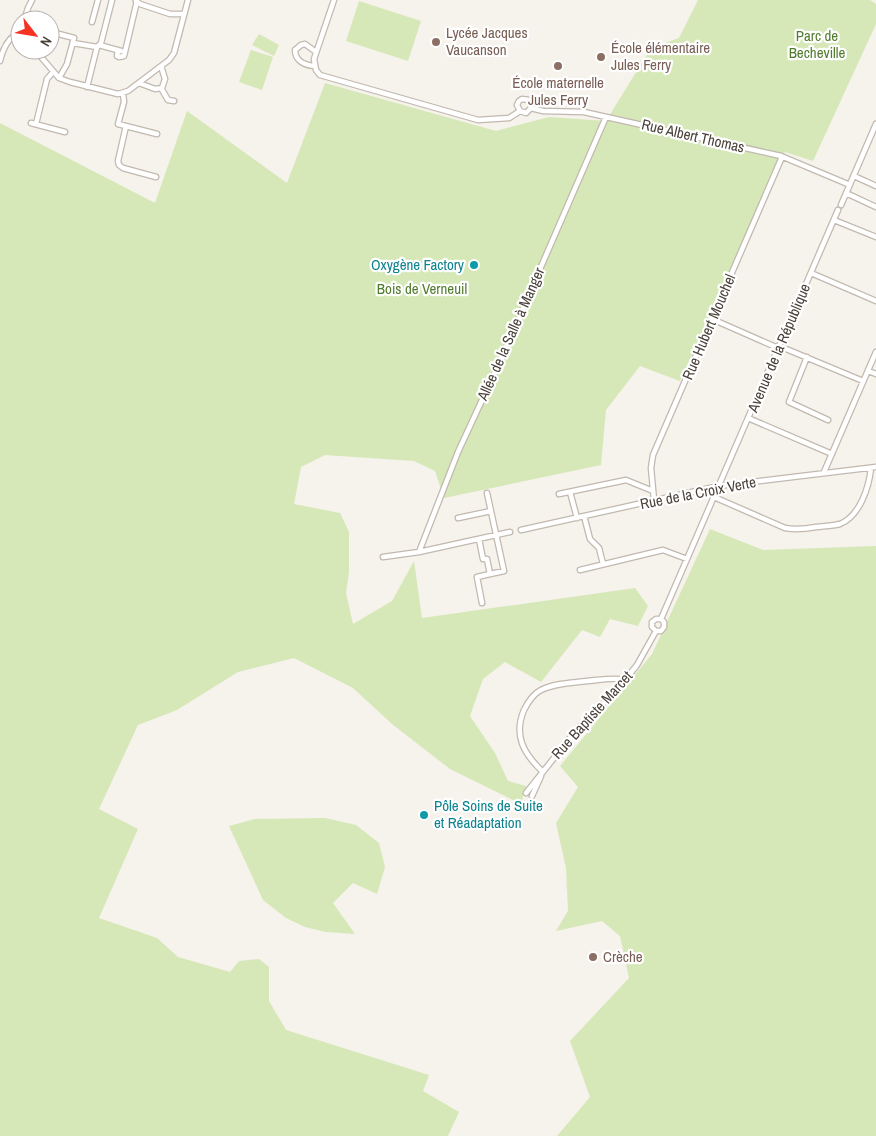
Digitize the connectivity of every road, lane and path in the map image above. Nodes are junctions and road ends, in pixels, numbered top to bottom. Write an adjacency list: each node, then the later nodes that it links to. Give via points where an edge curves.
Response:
1 (98, 0): 7 (street)
2 (112, 0): 11 (street)
3 (188, 0): 6 (street)
4 (334, 0): 12 (street)
5 (136, 1): 6 (street, via 170,14); 11 (street, via 124,52)
6 (184, 14): 15 (street, via 174,53)
7 (92, 22)
8 (60, 34): 10 (street, via 74,38)
9 (10, 38): 14 (street)
10 (73, 43): 11 (street); 18 (street)
11 (98, 46): 20 (street)
12 (316, 52): 16 (street); 16 (street, via 306,44 295,50 297,59 305,65)
13 (43, 60): 17 (street)
14 (0, 61)
15 (162, 66): 19 (street); 21 (street, via 164,78)
16 (314, 66): 25 (street, via 325,77 478,120 509,118)
17 (53, 72): 18 (street); 29 (street, via 47,79 34,123)
18 (59, 78): 20 (street)
19 (139, 83): 21 (street); 22 (street)
20 (87, 86): 22 (street, via 118,94)
21 (161, 88): 23 (street, via 168,100)
22 (123, 92): 28 (street, via 124,102 118,124)
23 (174, 101)
24 (531, 108): 25 (street, via 526,112); 25 (street, via 530,101 522,99 517,108); 26 (street, Rue Albert Thomas)
25 (520, 111)
26 (606, 117): 31 (street, Rue Albert Thomas); 71 (street, Allée de la Salle à Manger, via 458,452)
27 (876, 124): 32 (street)
28 (126, 126): 30 (street); 33 (street, via 119,165)
29 (65, 132)
30 (157, 134)
31 (782, 157): 34 (street, Rue Albert Thomas); 44 (street, Rue Hubert Mouchel)
32 (854, 176): 34 (street); 35 (street)
33 (156, 177)
34 (850, 185): 36 (street)
35 (876, 186)
36 (846, 193): 37 (street); 38 (street)
37 (841, 204)
38 (876, 207)
39 (838, 210): 40 (street, Avenue de la République)
40 (834, 220): 41 (street); 42 (street, Avenue de la République)
41 (876, 238)
42 (811, 273): 43 (street); 45 (street, Avenue de la République)
43 (876, 301)
44 (712, 319): 45 (street); 57 (street, Rue Hubert Mouchel, via 653,455)
45 (779, 347): 47 (street); 51 (street, Avenue de la République)
46 (876, 352): 48 (street)
47 (807, 357): 50 (street); 52 (street, via 789,402)
48 (868, 371): 49 (street); 50 (street)
49 (876, 374)
50 (863, 381): 53 (street)
51 (748, 418): 53 (street); 56 (street, Avenue de la République)
52 (828, 420)
53 (832, 454): 55 (street)
54 (875, 466): 55 (street, Rue de la Croix Verte); 61 (street, via 857,510 850,518 834,525 797,530 785,528)
55 (824, 472): 56 (street, Rue de la Croix Verte)
56 (718, 486): 61 (street, Rue Baptiste Marcet); 62 (street, Rue de la Croix Verte)
57 (654, 491): 58 (street, via 626,480); 62 (street, Rue Hubert Mouchel)
58 (570, 492): 60 (street); 66 (street)
59 (487, 493): 63 (street)
60 (558, 494)
61 (714, 498): 73 (street, Rue Baptiste Marcet)
62 (654, 500): 64 (street, Rue de la Croix Verte)
63 (491, 511): 65 (street); 69 (street)
64 (584, 516): 66 (street, Rue de la Croix Verte); 74 (street, via 590,539 599,548)
65 (458, 518)
66 (576, 518): 67 (street, Rue de la Croix Verte)
67 (522, 530)
68 (510, 532): 69 (street)
69 (496, 535): 70 (street); 76 (street, via 504,571)
70 (479, 539): 71 (street); 76 (street)
71 (419, 552): 72 (street)
72 (383, 557)
73 (687, 559): 74 (street, via 663,550); 78 (street, Rue Baptiste Marcet)
74 (603, 564): 75 (street)
75 (580, 570)
76 (490, 574): 77 (street, via 477,577)
77 (482, 603)
78 (661, 619): 79 (street, Rue Baptiste Marcet, via 664,627); 79 (street, Rue Baptiste Marcet, via 652,622)
79 (656, 631): 80 (street, Rue Baptiste Marcet)
80 (626, 680): 81 (street, Rue Baptiste Marcet, via 578,728); 81 (street, via 550,686 531,698 520,721 520,738 530,760)
81 (543, 772): 82 (street, Rue Baptiste Marcet); 83 (street, Rue Baptiste Marcet)
82 (526, 793)
83 (532, 796)

